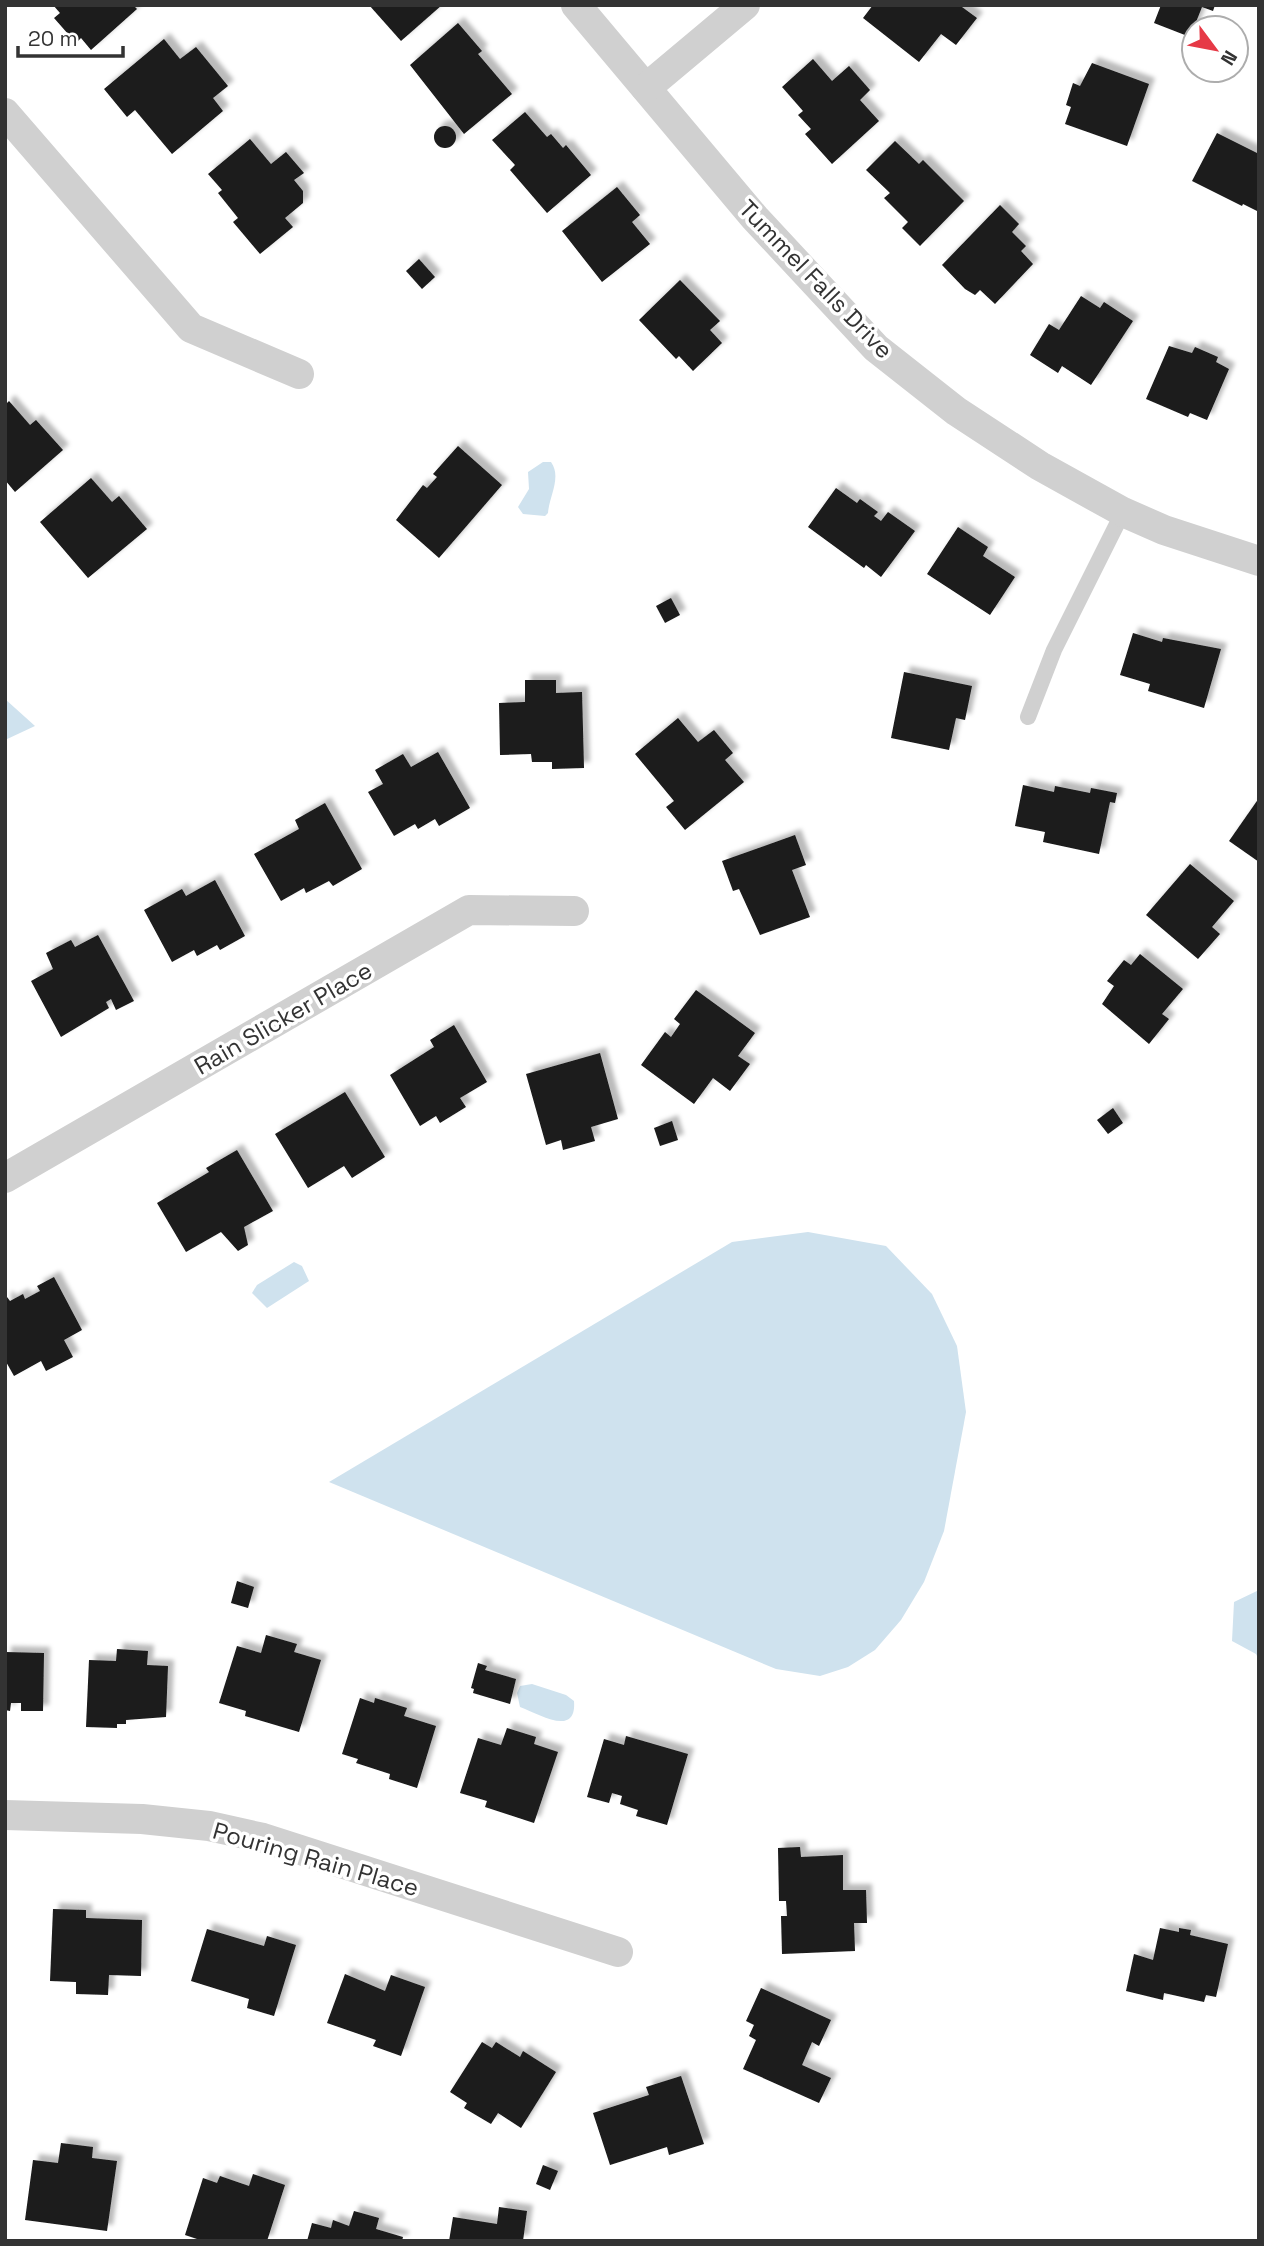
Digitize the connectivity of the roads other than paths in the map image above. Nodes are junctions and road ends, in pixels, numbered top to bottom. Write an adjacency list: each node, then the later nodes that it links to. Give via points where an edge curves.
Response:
1 (576, 5): 3 (street, Tummel Falls Drive)
2 (745, 5): 3 (street)
3 (646, 88): 6 (street, Tummel Falls Drive, via 755,218 876,348 956,411)
4 (5, 113): 5 (street, via 191,328)
5 (299, 374)
6 (1123, 512): 7 (street, Tummel Falls Drive); 8 (lane, via 1054,650)
7 (1259, 561)
8 (1028, 717)
9 (574, 911): 10 (street, Rain Slicker Place, via 469,910)
10 (5, 1178)
11 (5, 1815): 12 (street, Pouring Rain Place, via 142,1819 263,1838)
12 (618, 1952)

